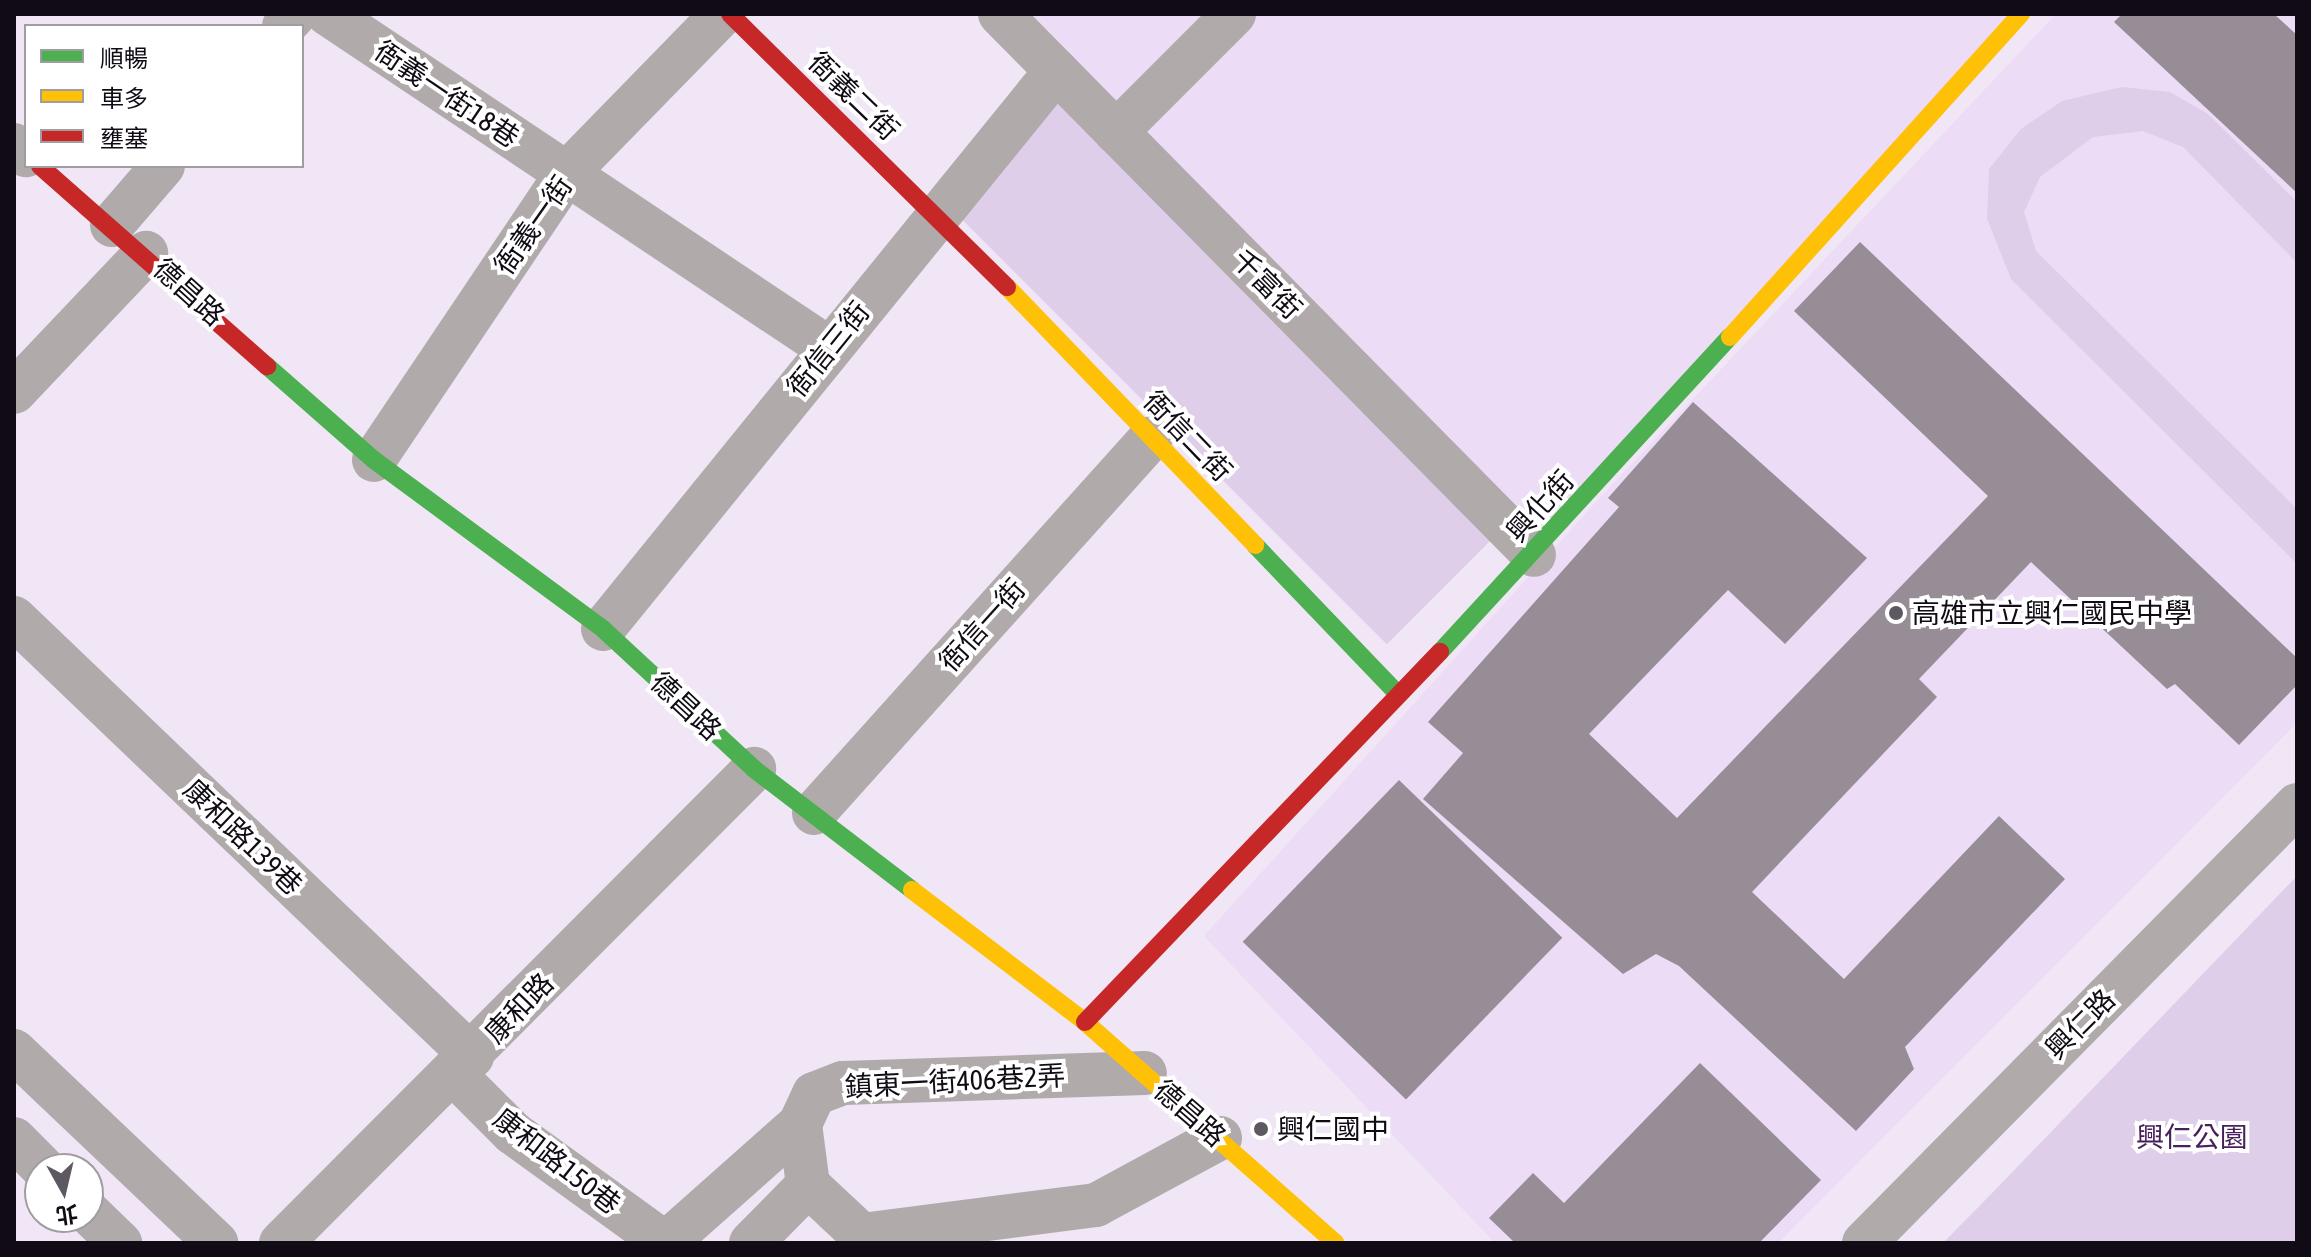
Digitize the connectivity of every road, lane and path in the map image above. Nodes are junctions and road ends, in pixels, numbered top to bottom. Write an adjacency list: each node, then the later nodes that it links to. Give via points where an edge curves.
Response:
1 (328, 14): 11 (street, 衙義一街18巷)
2 (722, 14): 11 (street, 衙義一街)
3 (730, 14): 12 (street, 衙義二街)
4 (1000, 14): 7 (street, 千富街)
5 (1234, 14): 8 (street)
6 (2021, 14): 19 (street, 興化街)
7 (1056, 71): 8 (street, 千富街); 12 (street, 衙信三街)
8 (1116, 132): 19 (street, 千富街)
9 (42, 168): 13 (street, 德昌路)
10 (161, 168): 13 (street)
11 (567, 173): 15 (street, 衙義一街18巷); 18 (street, 衙義一街)
12 (939, 217): 15 (street, 衙信三街); 17 (street, 衙信二街)
13 (112, 225): 14 (street, 德昌路)
14 (146, 253): 16 (street); 18 (street, 德昌路)
15 (828, 348): 21 (street, 衙信三街)
16 (14, 392)
17 (1151, 438): 22 (street, 衙信二街); 25 (street, 衙信一街)
18 (374, 460): 21 (street, 德昌路)
19 (1534, 555): 22 (street, 興化街)
20 (14, 618): 28 (street, 康和路139巷)
21 (603, 629): 23 (street, 德昌路)
22 (1397, 693): 26 (street, 興化街)
23 (754, 769): 25 (street, 德昌路); 28 (street, 康和路)
24 (2297, 805): 41 (street, 興仁路)
25 (814, 813): 26 (street, 德昌路)
26 (1085, 1022): 29 (street, 德昌路)
27 (14, 1051): 36 (street)
28 (462, 1064): 37 (street, 康和路); 38 (street, 康和路150巷, via 513,1133)
29 (1145, 1073): 30 (street, 鎮東一街406巷2弄, via 843,1083 814,1094); 31 (street, 德昌路)
30 (800, 1124): 32 (street); 38 (street, 鎮東一街406巷2弄)
31 (1220, 1138): 34 (street, via 1096,1205); 40 (street, 德昌路)
32 (808, 1185): 34 (street); 39 (street)
33 (104, 1228): 35 (street)
34 (866, 1239)
35 (120, 1243)
36 (216, 1243)
37 (281, 1243)
38 (665, 1243)
39 (751, 1243)
40 (1336, 1243)
41 (1864, 1243)

